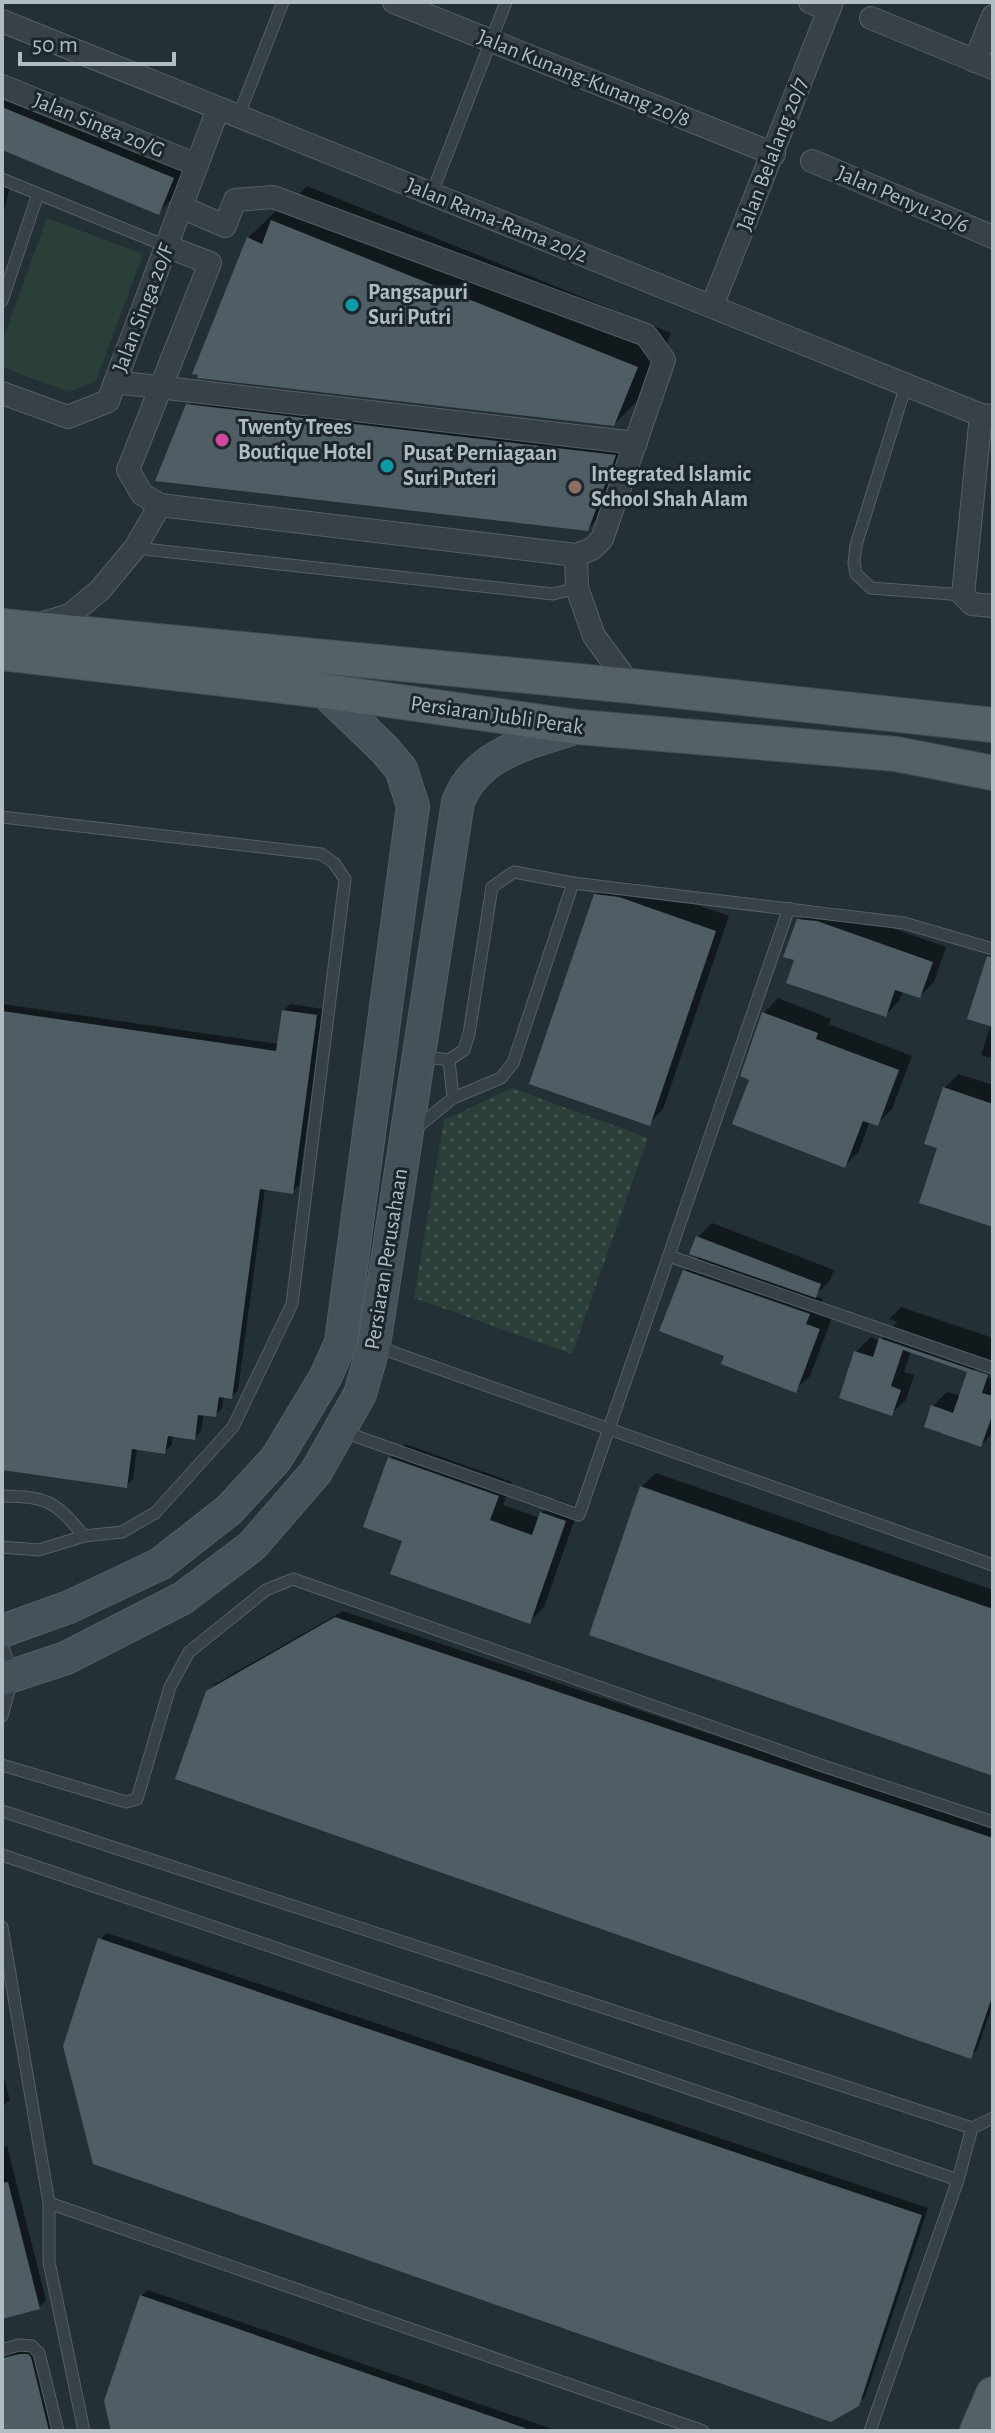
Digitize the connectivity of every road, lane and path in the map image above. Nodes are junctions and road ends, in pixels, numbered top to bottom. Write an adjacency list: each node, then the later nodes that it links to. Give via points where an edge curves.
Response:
1 (283, 2): 11 (lane)
2 (394, 2): 8 (street, Jalan Kunang-Kunang 20/8)
3 (506, 2): 8 (lane)
4 (824, 5): 12 (street, Jalan Belalang 20/7)
5 (993, 16): 9 (street)
6 (871, 18): 9 (street)
7 (2, 21): 11 (street, Jalan Rama-Rama 20/2)
8 (491, 41): 12 (street, Jalan Kunang-Kunang 20/8); 16 (lane)
9 (984, 64)
10 (2, 86): 14 (street, Jalan Singa 20/G)
11 (228, 113): 14 (street, Jalan Singa 20/F); 16 (street, Jalan Rama-Rama 20/2)
12 (774, 154): 22 (street, Jalan Belalang 20/7)
13 (812, 161): 19 (street, Jalan Penyu 20/6)
14 (197, 165): 18 (street, Jalan Singa 20/F)
15 (2, 179): 17 (lane)
16 (432, 193): 22 (street, Jalan Rama-Rama 20/2)
17 (38, 194): 20 (lane); 21 (lane)
18 (181, 207): 20 (street, Jalan Singa 20/F); 28 (street, via 225,226 235,200 273,197 646,335 664,360)
19 (993, 237)
20 (166, 246): 23 (street, Jalan Singa 20/F); 25 (street, via 210,263)
21 (2, 301)
22 (712, 306): 24 (street, Jalan Rama-Rama 20/2)
23 (115, 382): 25 (street); 26 (street, Jalan Singa 20/F, via 108,401 68,417)
24 (906, 385): 27 (street, Jalan Rama-Rama 20/2); 33 (lane, via 856,545 856,574 871,588)
25 (160, 389): 28 (street); 29 (street, via 128,470 142,494)
26 (2, 393)
27 (987, 416): 33 (street)
28 (636, 443): 31 (street, via 602,539)
29 (160, 505): 30 (street); 31 (street)
30 (135, 548): 32 (lane, via 553,594); 35 (street, via 100,590 70,615)
31 (576, 555): 32 (street)
32 (577, 588): 37 (street, via 594,636)
33 (963, 595): 34 (street, via 972,604)
34 (993, 606)
35 (14, 627): 37 (main road, Persiaran Jubli Perak)
36 (2, 653): 38 (main road, Persiaran Jubli Perak)
37 (631, 686): 39 (main road, Persiaran Jubli Perak)
38 (324, 691): 40 (main road, Persiaran Jubli Perak); 58 (main road, Persiaran Perusahaan, via 401,769 413,806 341,1342 276,1459 229,1510 160,1564 69,1607)
39 (993, 725)
40 (578, 727): 41 (main road, Persiaran Jubli Perak, via 896,754); 46 (main road, Persiaran Perusahaan, via 506,752 464,786 458,802)
41 (993, 773)
42 (2, 817): 55 (lane, via 321,854 345,879 292,1304 233,1427 155,1513 122,1532)
43 (573, 883): 44 (lane); 46 (lane, via 514,872 492,887 464,1050); 47 (lane, via 513,1063 501,1078)
44 (789, 908): 45 (lane, via 904,923); 49 (lane)
45 (993, 949)
46 (434, 1058): 47 (lane); 48 (main road, Persiaran Perusahaan)
47 (453, 1098): 48 (lane)
48 (406, 1137): 50 (main road, Persiaran Perusahaan)
49 (669, 1256): 51 (lane); 52 (lane)
50 (374, 1345): 52 (lane); 53 (main road, Persiaran Perusahaan, via 360,1394)
51 (993, 1368)
52 (610, 1428): 53 (lane, via 579,1515); 57 (lane)
53 (339, 1431): 60 (main road, Persiaran Perusahaan, via 316,1472 252,1546 183,1598 66,1658)
54 (2, 1496): 55 (lane, via 39,1497 64,1512)
55 (84, 1536): 56 (lane, via 39,1550)
56 (2, 1547)
57 (993, 1565)
58 (2, 1631)
59 (2, 1644): 60 (lane)
60 (8, 1678): 61 (lane)
61 (2, 1716)
62 (2, 1765): 64 (lane, via 126,1802 137,1799 170,1687 189,1652 266,1590 293,1579)
63 (2, 1811): 68 (lane)
64 (993, 1822)
65 (2, 1855): 69 (lane)
66 (2, 1927): 70 (lane)
67 (993, 2118): 68 (lane)
68 (972, 2128): 69 (lane)
69 (958, 2180): 76 (lane)
70 (49, 2203): 74 (lane, via 49,2262); 75 (lane)
71 (2, 2350): 73 (lane, via 32,2346 39,2353)
72 (993, 2394): 77 (main road)
73 (58, 2431)
74 (84, 2431)
75 (703, 2431)
76 (870, 2431)
77 (977, 2431)

